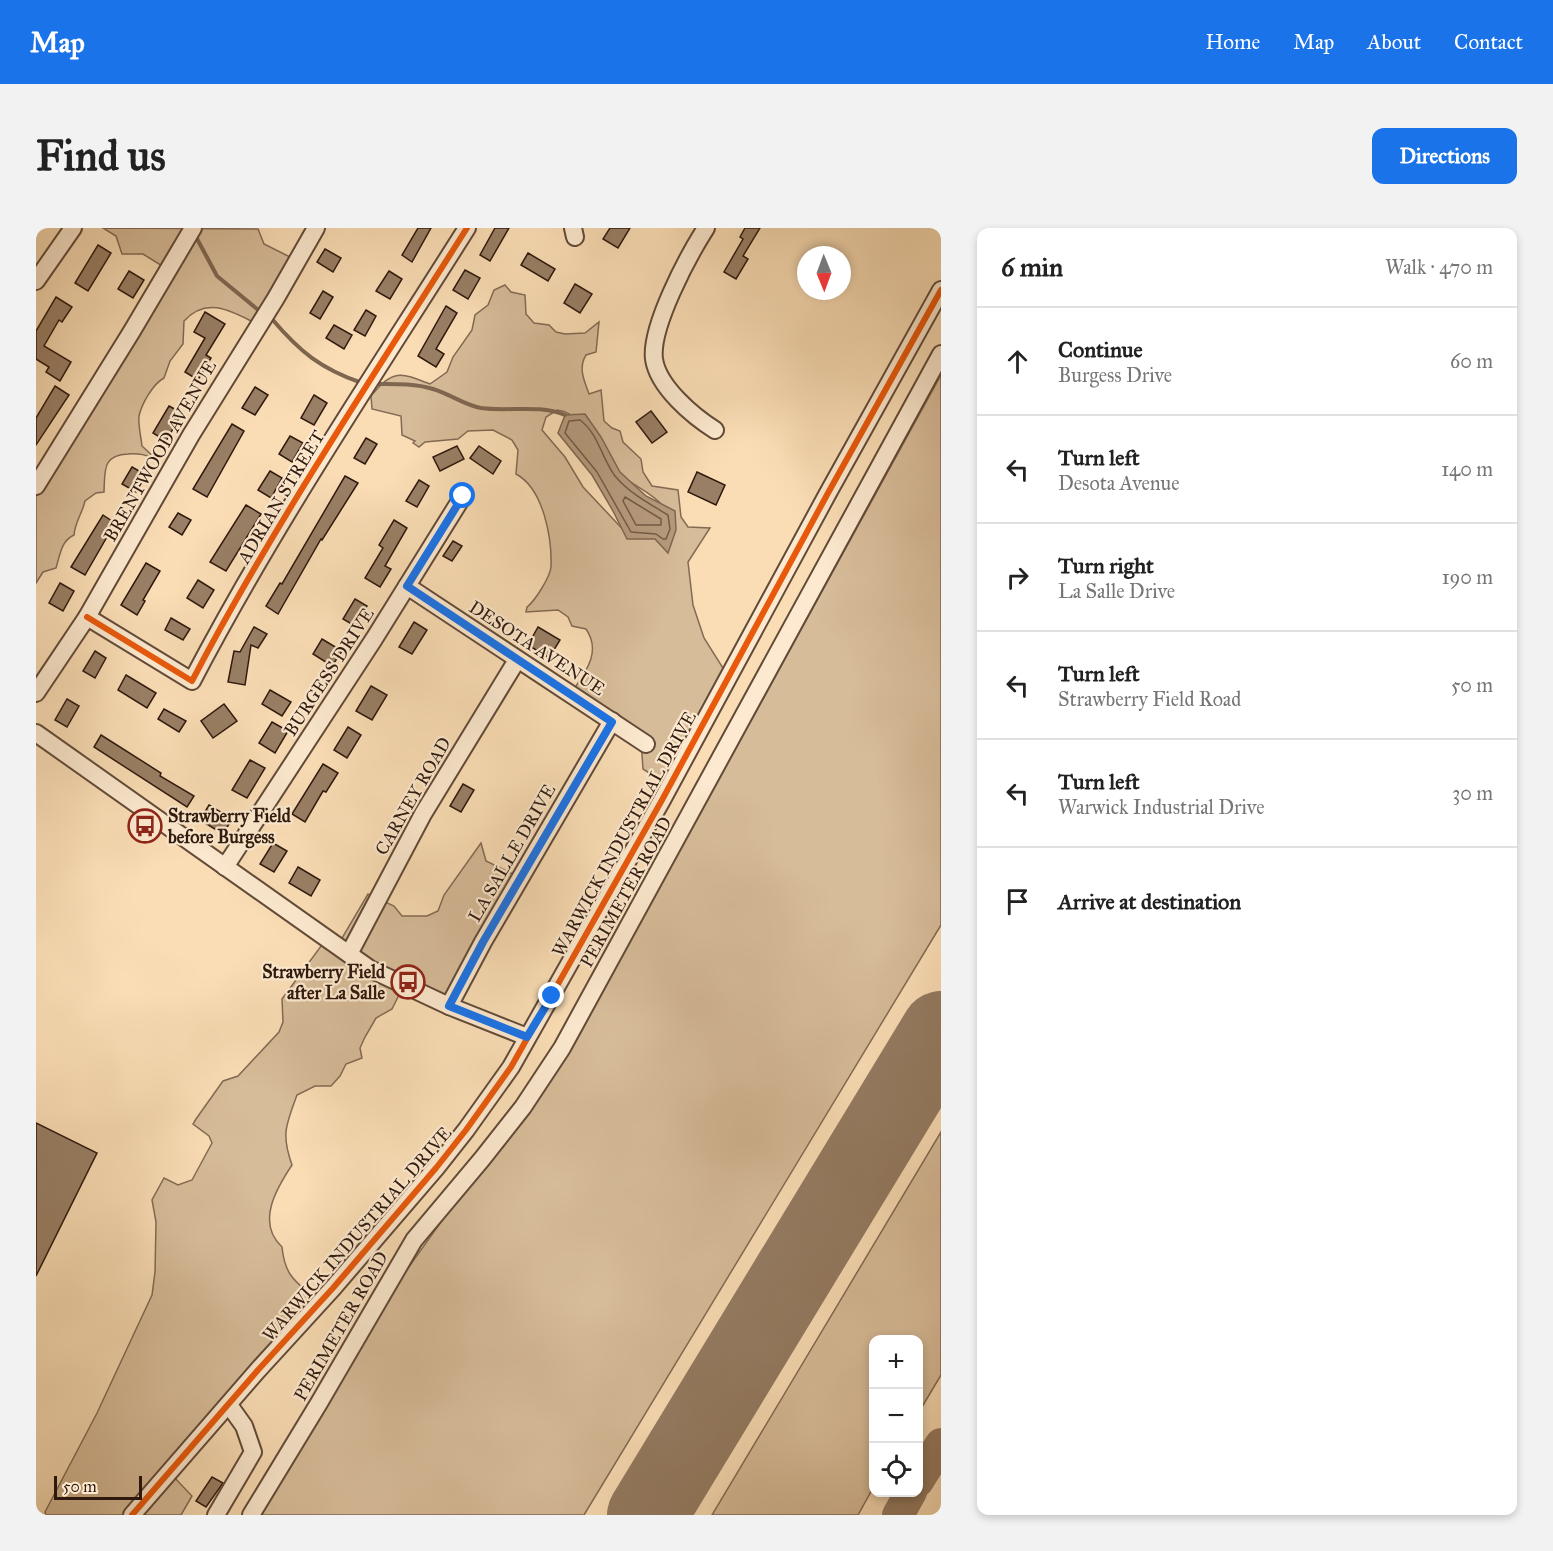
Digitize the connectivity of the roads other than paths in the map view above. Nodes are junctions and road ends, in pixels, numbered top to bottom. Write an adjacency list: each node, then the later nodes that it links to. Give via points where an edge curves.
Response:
1 (73, 228): 6 (street)
2 (193, 228): 10 (street)
3 (316, 228): 13 (street, BRENTWOOD AVENUE, via 190,435)
4 (466, 228): 13 (street, ADRIAN STREET, via 311,476 192,681)
5 (706, 228): 9 (street, via 667,302 654,360 658,372 686,409)
6 (36, 280)
7 (941, 290): 22 (street, WARWICK INDUSTRIAL DRIVE, via 651,820)
8 (941, 354): 26 (street, PERIMETER ROAD, via 562,1048 523,1107 414,1240)
9 (715, 430)
10 (36, 486)
11 (463, 496): 12 (street, BURGESS DRIVE)
12 (407, 586): 14 (street, DESOTA AVENUE); 19 (street, BURGESS DRIVE)
13 (87, 617): 15 (street, BRENTWOOD AVENUE)
14 (517, 660): 16 (street, DESOTA AVENUE); 20 (street, CARNEY ROAD, via 423,814)
15 (36, 693)
16 (612, 722): 18 (street, DESOTA AVENUE); 21 (street, LA SALLE DRIVE)
17 (36, 733): 19 (street)
18 (646, 744)
19 (225, 867): 20 (street)
20 (349, 954): 21 (street, via 388,978)
21 (449, 1006): 22 (street)
22 (527, 1037): 23 (street, WARWICK INDUSTRIAL DRIVE, via 500,1083 436,1168)
23 (229, 1404): 24 (street, WARWICK INDUSTRIAL DRIVE); 25 (street, via 244,1426 253,1452)
24 (132, 1515)
25 (216, 1515)
26 (251, 1515)

